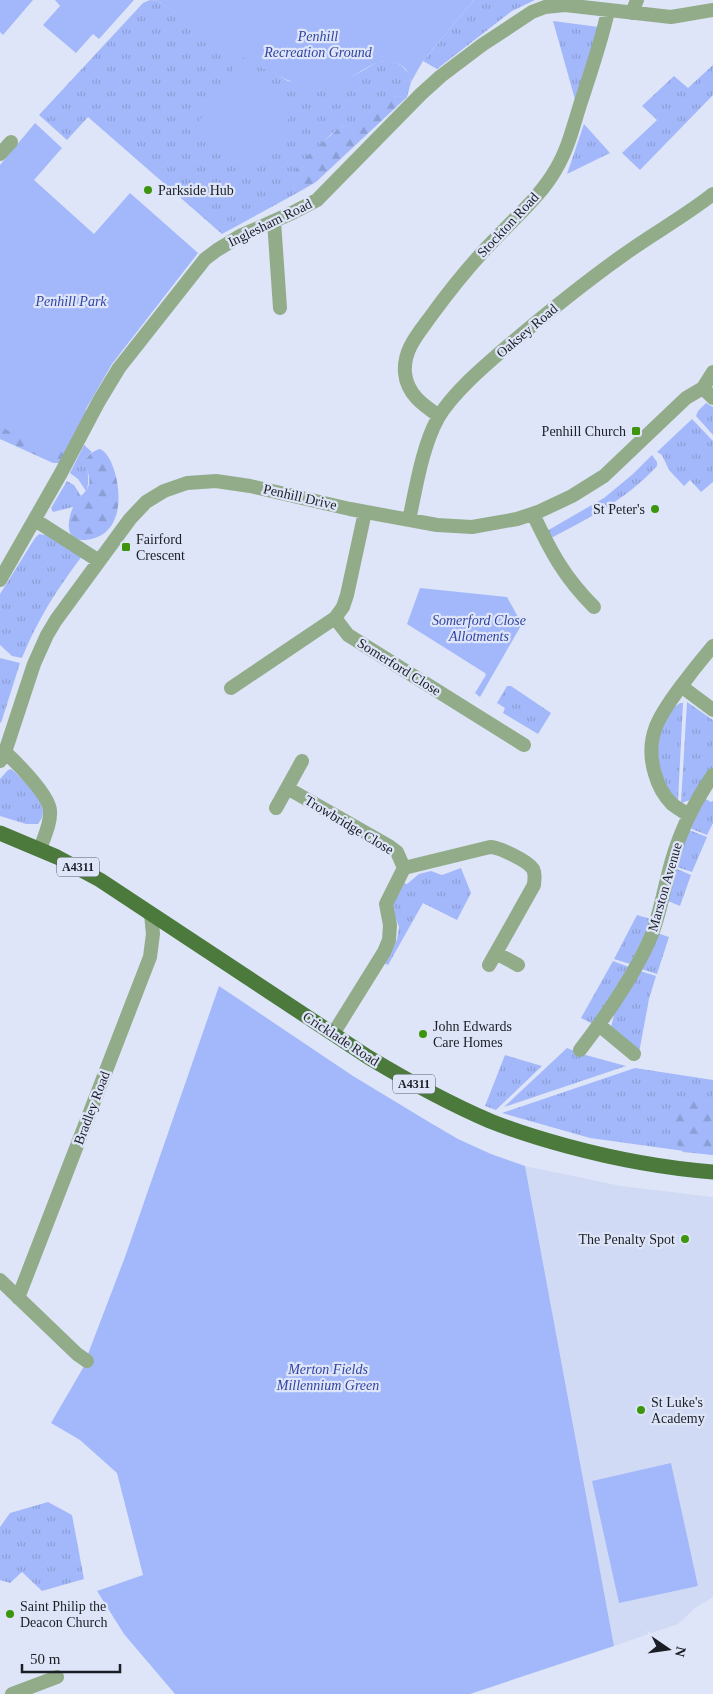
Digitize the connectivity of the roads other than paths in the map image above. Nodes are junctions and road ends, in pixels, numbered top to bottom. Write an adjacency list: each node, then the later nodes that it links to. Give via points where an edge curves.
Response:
1 (635, 6): 2 (street, Inglesham Road, via 671,17); 3 (street, Inglesham Road)
2 (713, 10)
3 (608, 11): 7 (street, Inglesham Road, via 545,7 511,25 421,94 317,200); 11 (street, Stockton Road, via 557,169 527,207 461,277 413,340 407,353 405,372 412,392)
4 (11, 142): 5 (street)
5 (0, 154)
6 (713, 194): 11 (street, Oaksey Road, via 555,306 467,383)
7 (274, 221): 8 (street); 14 (street, Inglesham Road, via 240,236 205,258 165,308 108,385)
8 (280, 308)
9 (713, 372): 10 (street, Penhill Drive)
10 (708, 393): 13 (street, Penhill Drive, via 686,398 604,476 572,496)
11 (439, 416): 15 (street, Oaksey Road, via 421,469)
12 (365, 512): 15 (street, Penhill Drive); 16 (street, Penhill Drive, via 239,484 216,481 187,483 146,502); 19 (street, via 347,595)
13 (533, 514): 15 (street, Penhill Drive, via 472,527); 18 (street, via 556,560)
14 (35, 520): 16 (street); 17 (street)
15 (409, 520)
16 (99, 562): 25 (street, Penhill Drive, via 47,635)
17 (0, 580)
18 (594, 607)
19 (335, 618): 22 (street); 24 (street, Somerford Close, via 348,635)
20 (713, 646): 21 (street)
21 (681, 686): 23 (street); 30 (street, via 659,716 651,753 655,776 662,791 672,804)
22 (231, 688)
23 (713, 710)
24 (524, 745)
25 (3, 757): 32 (street, Penhill Drive, via 40,790 49,804 49,818)
26 (302, 761): 28 (street)
27 (713, 774): 30 (street, Marston Avenue)
28 (287, 788): 29 (street); 33 (street, Trowbridge Close, via 389,846 397,852)
29 (276, 808)
30 (688, 815): 36 (street, Marston Avenue, via 652,933)
31 (0, 833): 32 (main road, Cricklade Road / A4311)
32 (40, 849): 34 (main road, Cricklade Road / A4311, via 100,880)
33 (404, 868): 35 (street, Trowbridge Close, via 490,846 504,850 530,866 535,876 534,886 492,959); 37 (street, Trowbridge Close, via 386,904 390,925 384,952)
34 (152, 914): 37 (main road, Cricklade Road / A4311); 42 (street, Bradley Road, via 150,957)
35 (518, 965)
36 (599, 1025): 38 (street, Marston Avenue); 39 (street)
37 (333, 1034): 40 (main road, Cricklade Road / A4311, via 432,1094 516,1131 625,1160)
38 (580, 1050)
39 (634, 1054)
40 (713, 1172)
41 (0, 1280): 42 (street)
42 (18, 1298): 43 (street)
43 (88, 1362)
44 (56, 1678): 45 (street)
45 (12, 1694)

